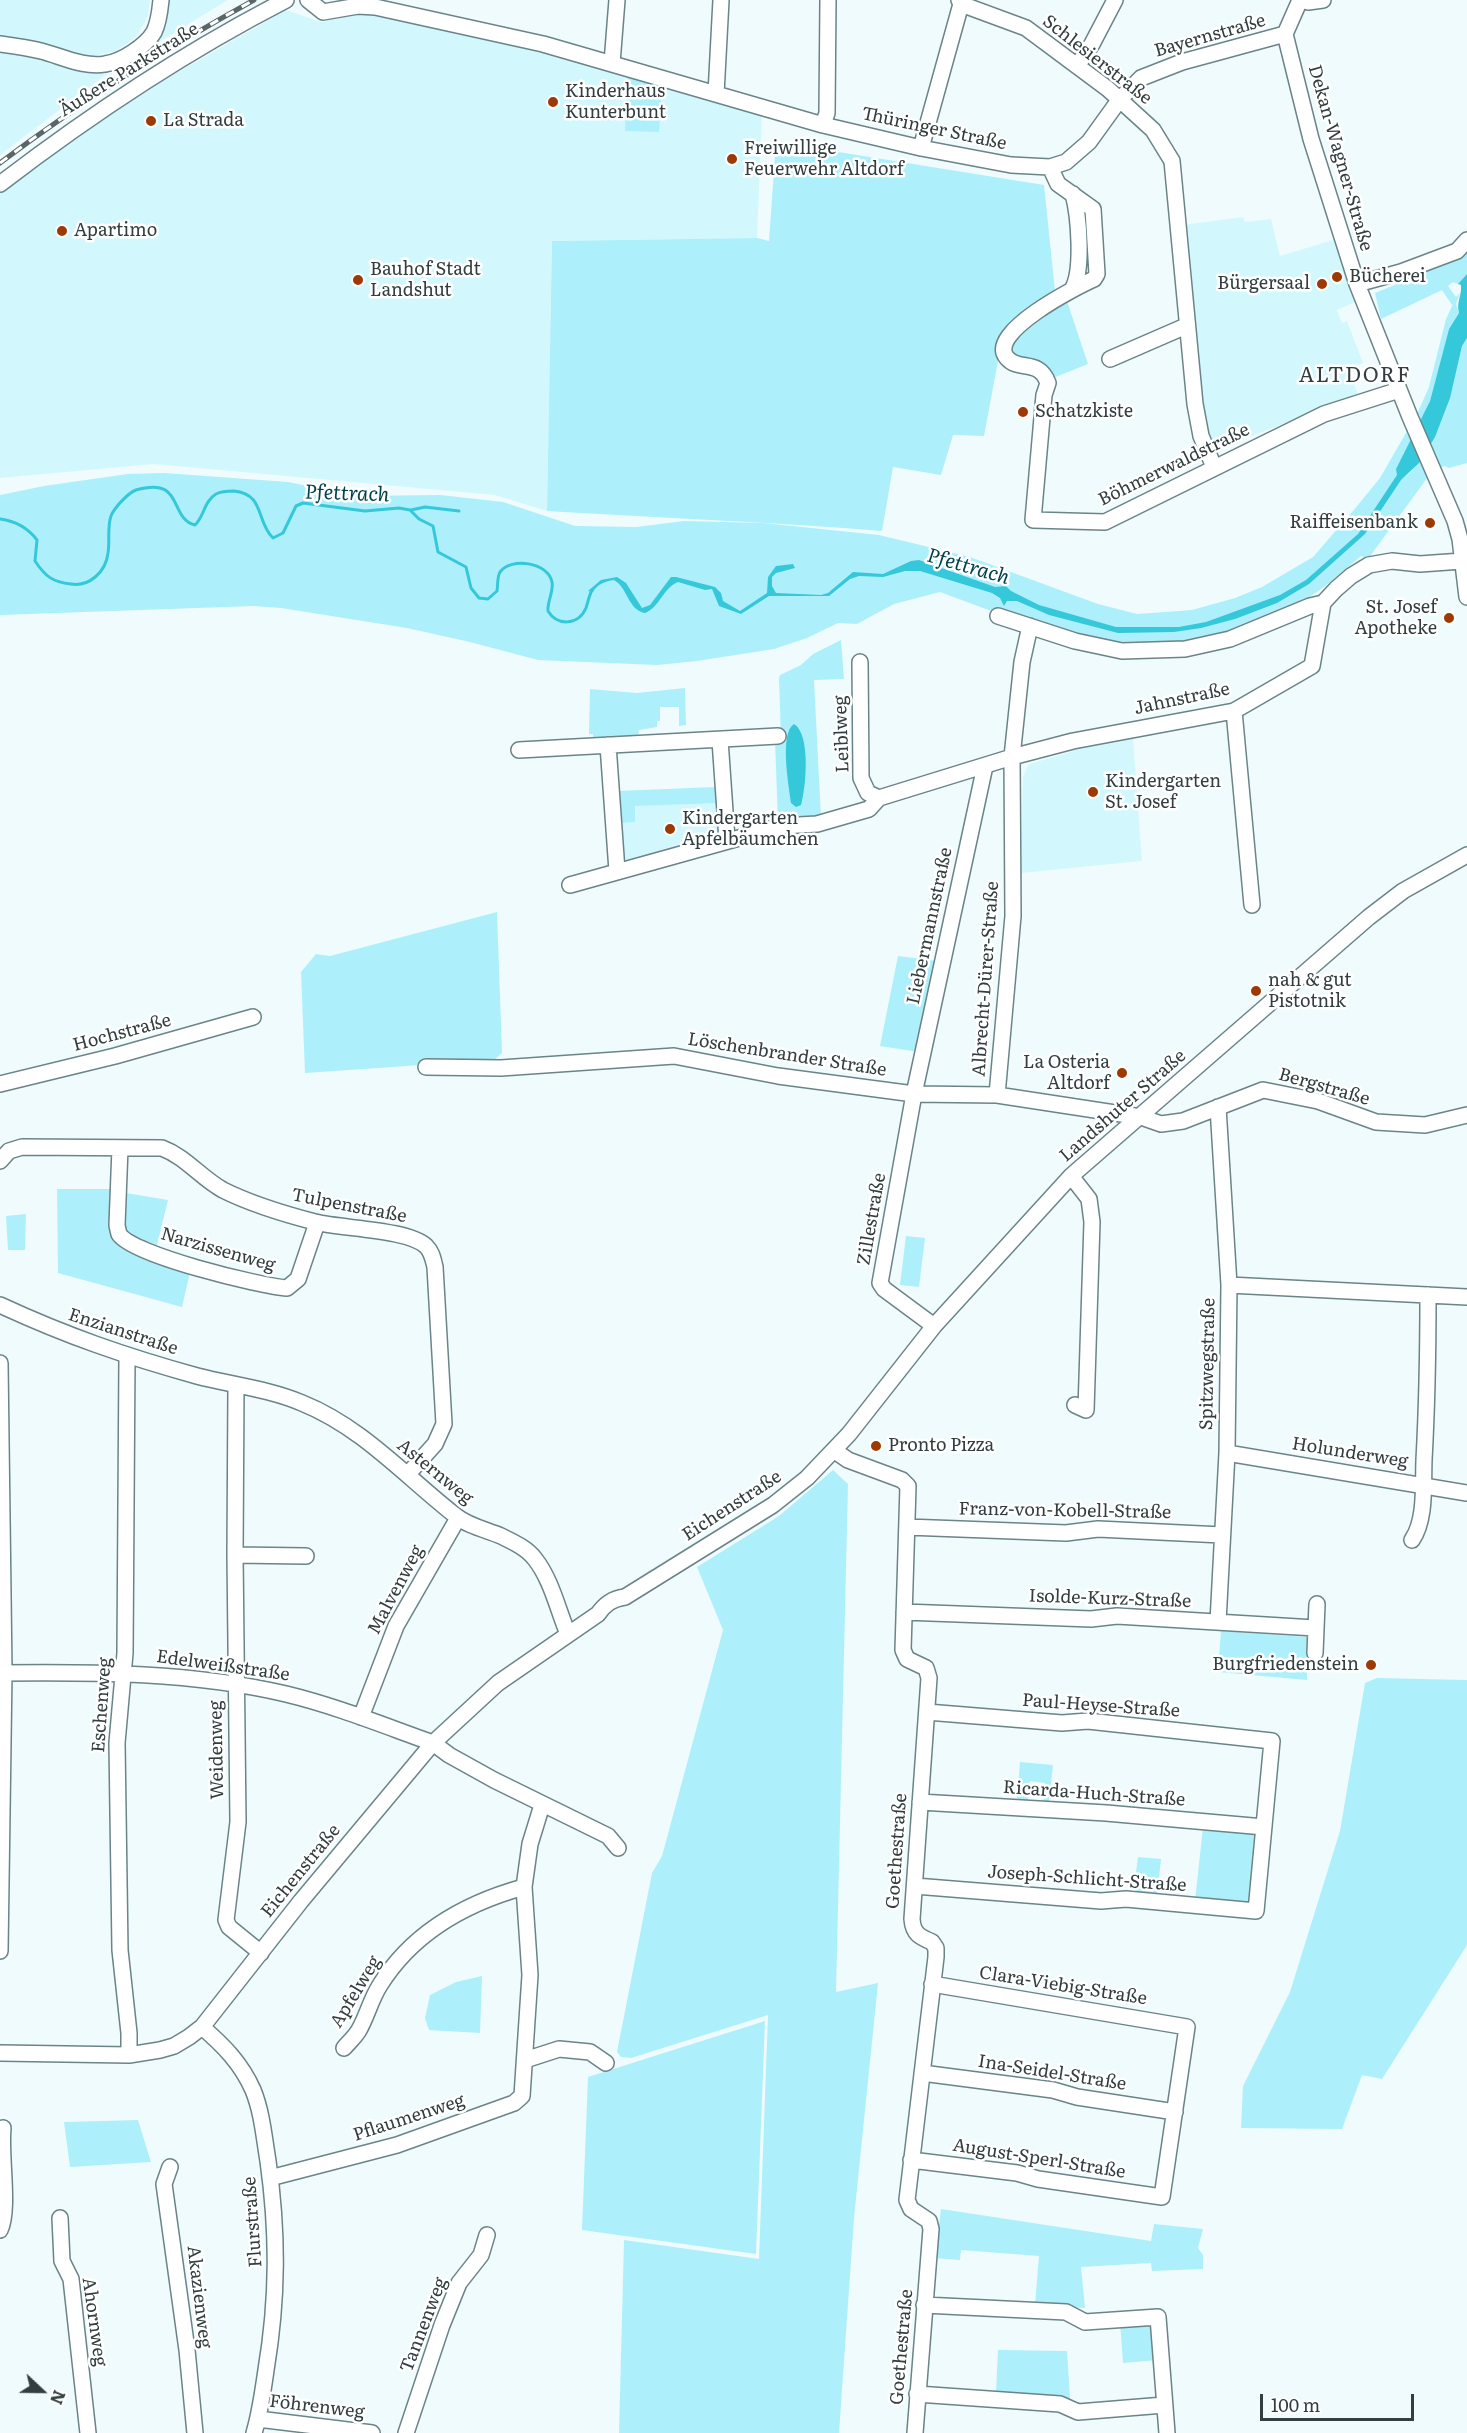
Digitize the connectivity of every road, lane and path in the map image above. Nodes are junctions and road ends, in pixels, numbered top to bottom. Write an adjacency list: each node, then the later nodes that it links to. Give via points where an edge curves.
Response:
1 (160, 0): 13 (street, via 154,32 122,58 103,65)
2 (286, 0): 21 (street, Äußere Parkstraße, via 88,118)
3 (308, 0): 11 (street, Thüringer Straße, via 323,12)
4 (618, 0): 14 (street)
5 (721, 0): 16 (street)
6 (828, 0): 18 (street, via 827,113)
7 (1115, 0): 15 (street)
8 (1301, 0): 9 (street); 12 (street)
9 (1323, 0)
10 (960, 2): 15 (street, Schlesierstraße, via 1026,28); 19 (street)
11 (392, 5): 14 (street, Thüringer Straße, via 446,24)
12 (1285, 34): 17 (street, Bayernstraße, via 1162,68 1141,78); 23 (street, Dekan-Wagner-Straße, via 1311,139)
13 (0, 44)
14 (612, 63): 16 (street, Thüringer Straße)
15 (1077, 66): 17 (street, Schlesierstraße)
16 (716, 94): 18 (street, Thüringer Straße)
17 (1120, 99): 20 (street, via 1089,142 1066,162); 24 (street, Schlesierstraße, via 1153,130 1172,161)
18 (823, 125): 19 (street, Thüringer Straße)
19 (921, 148): 20 (street, Thüringer Straße, via 1011,165)
20 (1050, 168): 27 (street, Böhmerwaldstraße, via 1058,184 1093,209 1097,274 1047,303 1015,330 1003,352 1014,363 1036,367 1048,383 1033,520 1105,522)
21 (0, 184)
22 (1467, 240): 23 (street, via 1457,251)
23 (1358, 284): 26 (street, Dekan-Wagner-Straße)
24 (1186, 326): 25 (street); 27 (street, Schlesierstraße, via 1201,436)
25 (1110, 359)
26 (1399, 390): 27 (street, Böhmerwaldstraße, via 1324,414); 28 (street, Dekan-Wagner-Straße, via 1455,521)
27 (1214, 467)
28 (1462, 561): 29 (street, Dekan-Wagner-Straße); 30 (street, via 1392,561 1369,565)
29 (1467, 597)
30 (1323, 603): 32 (street, via 1230,639 1185,649 1122,651); 34 (street, Jahnstraße, via 1312,666)
31 (998, 616): 32 (street)
32 (1030, 626): 39 (street, Albrecht-Dürer-Straße, via 1022,662)
33 (860, 662): 41 (street, Leiblweg, via 861,778 868,793)
34 (1234, 711): 39 (street, Jahnstraße, via 1115,732); 46 (street)
35 (778, 736): 36 (street)
36 (720, 740): 37 (street); 42 (street)
37 (608, 745): 38 (street); 44 (street)
38 (519, 750)
39 (1012, 757): 40 (street, Jahnstraße); 51 (street, Albrecht-Dürer-Straße, via 1013,916)
40 (985, 766): 41 (street, Jahnstraße); 50 (street, Liebermannstraße)
41 (879, 798): 42 (street, Jahnstraße, via 869,809 817,824 782,825)
42 (727, 840): 44 (street, Jahnstraße)
43 (1467, 855): 54 (street, Landshuter Straße, via 1403,891 1369,917)
44 (617, 871): 45 (street, Jahnstraße)
45 (570, 885)
46 (1252, 905)
47 (253, 1017): 49 (street, Hochstraße)
48 (426, 1067): 50 (street, Löschenbrander Straße, via 501,1068 674,1056 778,1076)
49 (0, 1084)
50 (914, 1094): 51 (street, Löschenbrander Straße); 63 (street, Zillestraße, via 880,1282)
51 (997, 1095): 54 (street, Löschenbrander Straße)
52 (1218, 1107): 53 (street, Bergstraße, via 1263,1090 1318,1101 1376,1122 1425,1125); 54 (street, Bergstraße, via 1183,1121 1161,1124); 59 (street, Spitzwegstraße)
53 (1467, 1115)
54 (1141, 1117): 57 (street, Landshuter Straße)
55 (120, 1148): 56 (street, Tulpenstraße, via 22,1147); 58 (street, Tulpenstraße, via 162,1148 222,1189 270,1209); 58 (street, Narzissenweg, via 119,1234 166,1258 287,1288 298,1279)
56 (2, 1158)
57 (1071, 1176): 63 (street, Landshuter Straße); 67 (street, via 1089,1199 1092,1222 1086,1410)
58 (317, 1222): 72 (street, Tulpenstraße, via 403,1234 425,1245 433,1257 444,1424 435,1444)
59 (1229, 1285): 60 (street); 71 (street, Spitzwegstraße)
60 (1428, 1295): 61 (street); 73 (street)
61 (1467, 1297)
62 (0, 1305): 64 (street, Enzianstraße)
63 (934, 1326): 68 (street, Landshuter Straße)
64 (127, 1357): 66 (street, Enzianstraße); 88 (street, Eschenweg)
65 (0, 1363): 70 (street)
66 (236, 1386): 72 (street, Asternweg, via 303,1403 338,1421); 79 (street, Weidenweg)
67 (1075, 1405)
68 (849, 1434): 69 (street, Eichenstraße)
69 (835, 1450): 76 (street, Goethestraße, via 848,1460 905,1483 909,1490); 85 (street, Eichenstraße, via 773,1505 625,1597 615,1598)
70 (1, 1453): 87 (street)
71 (1227, 1453): 73 (street, Holunderweg); 77 (street, Spitzwegstraße)
72 (408, 1474): 75 (street, Asternweg)
73 (1423, 1485): 74 (street, Holunderweg); 78 (street, via 1418,1531)
74 (1467, 1493)
75 (458, 1518): 85 (street, Asternweg, via 523,1548 535,1559); 91 (street, Malvenweg, via 396,1626)
76 (907, 1527): 77 (street, Franz-von-Kobell-Straße); 82 (street, Goethestraße)
77 (1222, 1535): 83 (street, Spitzwegstraße)
78 (1412, 1540)
79 (235, 1555): 80 (street); 89 (street, Weidenweg)
80 (306, 1556)
81 (1317, 1604): 84 (street)
82 (904, 1612): 83 (street, Isolde-Kurz-Straße); 90 (street, Goethestraße, via 904,1655 928,1672)
83 (1218, 1622): 84 (street, Isolde-Kurz-Straße)
84 (1315, 1628): 86 (street)
85 (568, 1634): 92 (street, Eichenstraße, via 498,1683)
86 (1315, 1653)
87 (2, 1672): 88 (street, Edelweißstraße); 97 (street)
88 (122, 1673): 89 (street, Edelweißstraße); 106 (street, Eschenweg, via 117,1743 119,1904)
89 (236, 1684): 91 (street, Edelweißstraße, via 297,1697); 101 (street, Weidenweg, via 238,1821 226,1920)
90 (927, 1712): 93 (street, Goethestraße); 95 (street, Paul-Heyse-Straße, via 1062,1723 1088,1721 1272,1741)
91 (361, 1717): 92 (street, Edelweißstraße)
92 (433, 1743): 94 (street); 101 (street, Eichenstraße)
93 (920, 1802): 95 (street, Ricarda-Huch-Straße); 98 (street, Goethestraße)
94 (542, 1805): 96 (street, via 608,1836); 99 (street, Pflaumenweg, via 530,1844)
95 (1264, 1827): 98 (street, Joseph-Schlicht-Straße, via 1256,1911)
96 (618, 1848)
97 (1, 1875): 100 (street)
98 (915, 1886): 102 (street, Goethestraße, via 913,1926 920,1938 936,1948)
99 (524, 1887): 104 (street, Apfelweg, via 494,1895 422,1935 387,1975 370,2002 359,2031); 107 (street, Pflaumenweg, via 530,1975)
100 (0, 1951)
101 (261, 1953): 103 (street, Eichenstraße)
102 (932, 1984): 109 (street, Goethestraße); 110 (street, Clara-Viebig-Straße, via 1187,2027)
103 (202, 2027): 106 (street, Eichenstraße, via 174,2046); 114 (street, Flurstraße, via 235,2058 252,2088)
104 (344, 2048)
105 (0, 2053): 106 (street, Eichenstraße)
106 (129, 2055)
107 (525, 2060): 108 (street, via 558,2049 590,2052); 114 (street, Pflaumenweg, via 523,2091 514,2103 397,2145)
108 (606, 2063)
109 (922, 2073): 110 (street, Ina-Seidel-Straße, via 1053,2090); 112 (street, Goethestraße)
110 (1175, 2112): 112 (street, August-Sperl-Straße, via 1162,2197)
111 (3, 2128): 116 (street, via 4,2217)
112 (911, 2160): 118 (street, Goethestraße, via 908,2204 929,2221 931,2229)
113 (170, 2167): 123 (street, Akazienweg, via 164,2184)
114 (270, 2178): 121 (street, Flurstraße, via 276,2237 276,2300)
115 (60, 2218): 122 (street, Ahornweg, via 62,2261 71,2279)
116 (0, 2230)
117 (487, 2235): 125 (street, Tannenweg, via 481,2255 459,2283)
118 (924, 2306): 119 (street, Goethestraße); 120 (street, via 1066,2312 1085,2322 1158,2317)
119 (917, 2394): 120 (street, via 1060,2404 1078,2412); 126 (street, Goethestraße)
120 (1164, 2405): 127 (street)
121 (256, 2426): 124 (street, Föhrenweg)
122 (88, 2433)
123 (195, 2433)
124 (372, 2433)
125 (406, 2433)
126 (915, 2433)
127 (1167, 2433)

